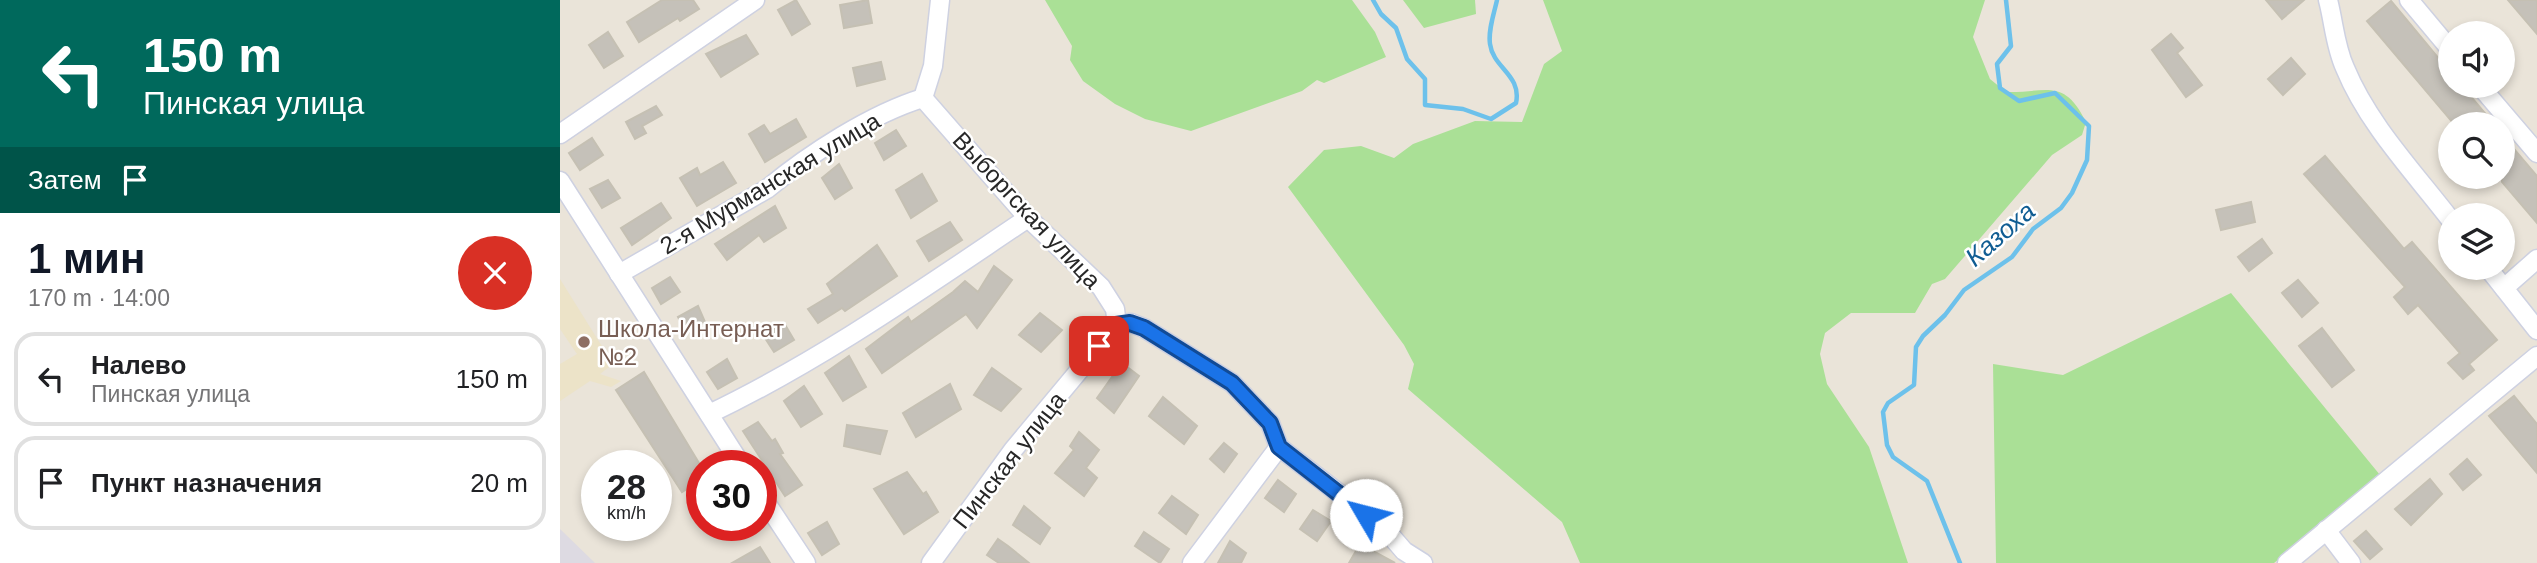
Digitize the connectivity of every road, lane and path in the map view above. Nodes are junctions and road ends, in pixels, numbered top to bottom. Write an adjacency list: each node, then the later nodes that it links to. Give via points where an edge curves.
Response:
1 (755, 0): 8 (street)
2 (940, 0): 6 (street, via 935,56)
3 (2328, 0): 11 (street, via 2336,43 2356,92)
4 (2409, 0): 5 (street)
5 (2438, 35)
6 (923, 98): 12 (street, Выборгская улица); 14 (street, 2-я Мурманская улица, via 896,106 788,171 767,189)
7 (2490, 98): 9 (street)
8 (560, 134)
9 (2537, 153)
10 (560, 181): 14 (street)
11 (2438, 204)
12 (1028, 218): 17 (street, Выборгская улица, via 1101,287 1115,309); 20 (street, via 877,318)
13 (2537, 259): 16 (street)
14 (619, 274): 20 (street)
15 (2498, 280): 16 (street)
16 (2504, 288): 18 (street)
17 (1116, 325): 21 (street, via 1144,328 1232,383 1270,423); 27 (street, Пинская улица, via 1013,450)
18 (2537, 330)
19 (2537, 356): 24 (street)
20 (709, 414): 22 (street)
21 (1279, 447): 25 (street, via 1385,529); 28 (street)
22 (733, 450)
23 (777, 519): 26 (street)
24 (2326, 530): 29 (street); 30 (street)
25 (1416, 561)
26 (806, 563)
27 (931, 563)
28 (1192, 563)
29 (2287, 563)
30 (2351, 563)

